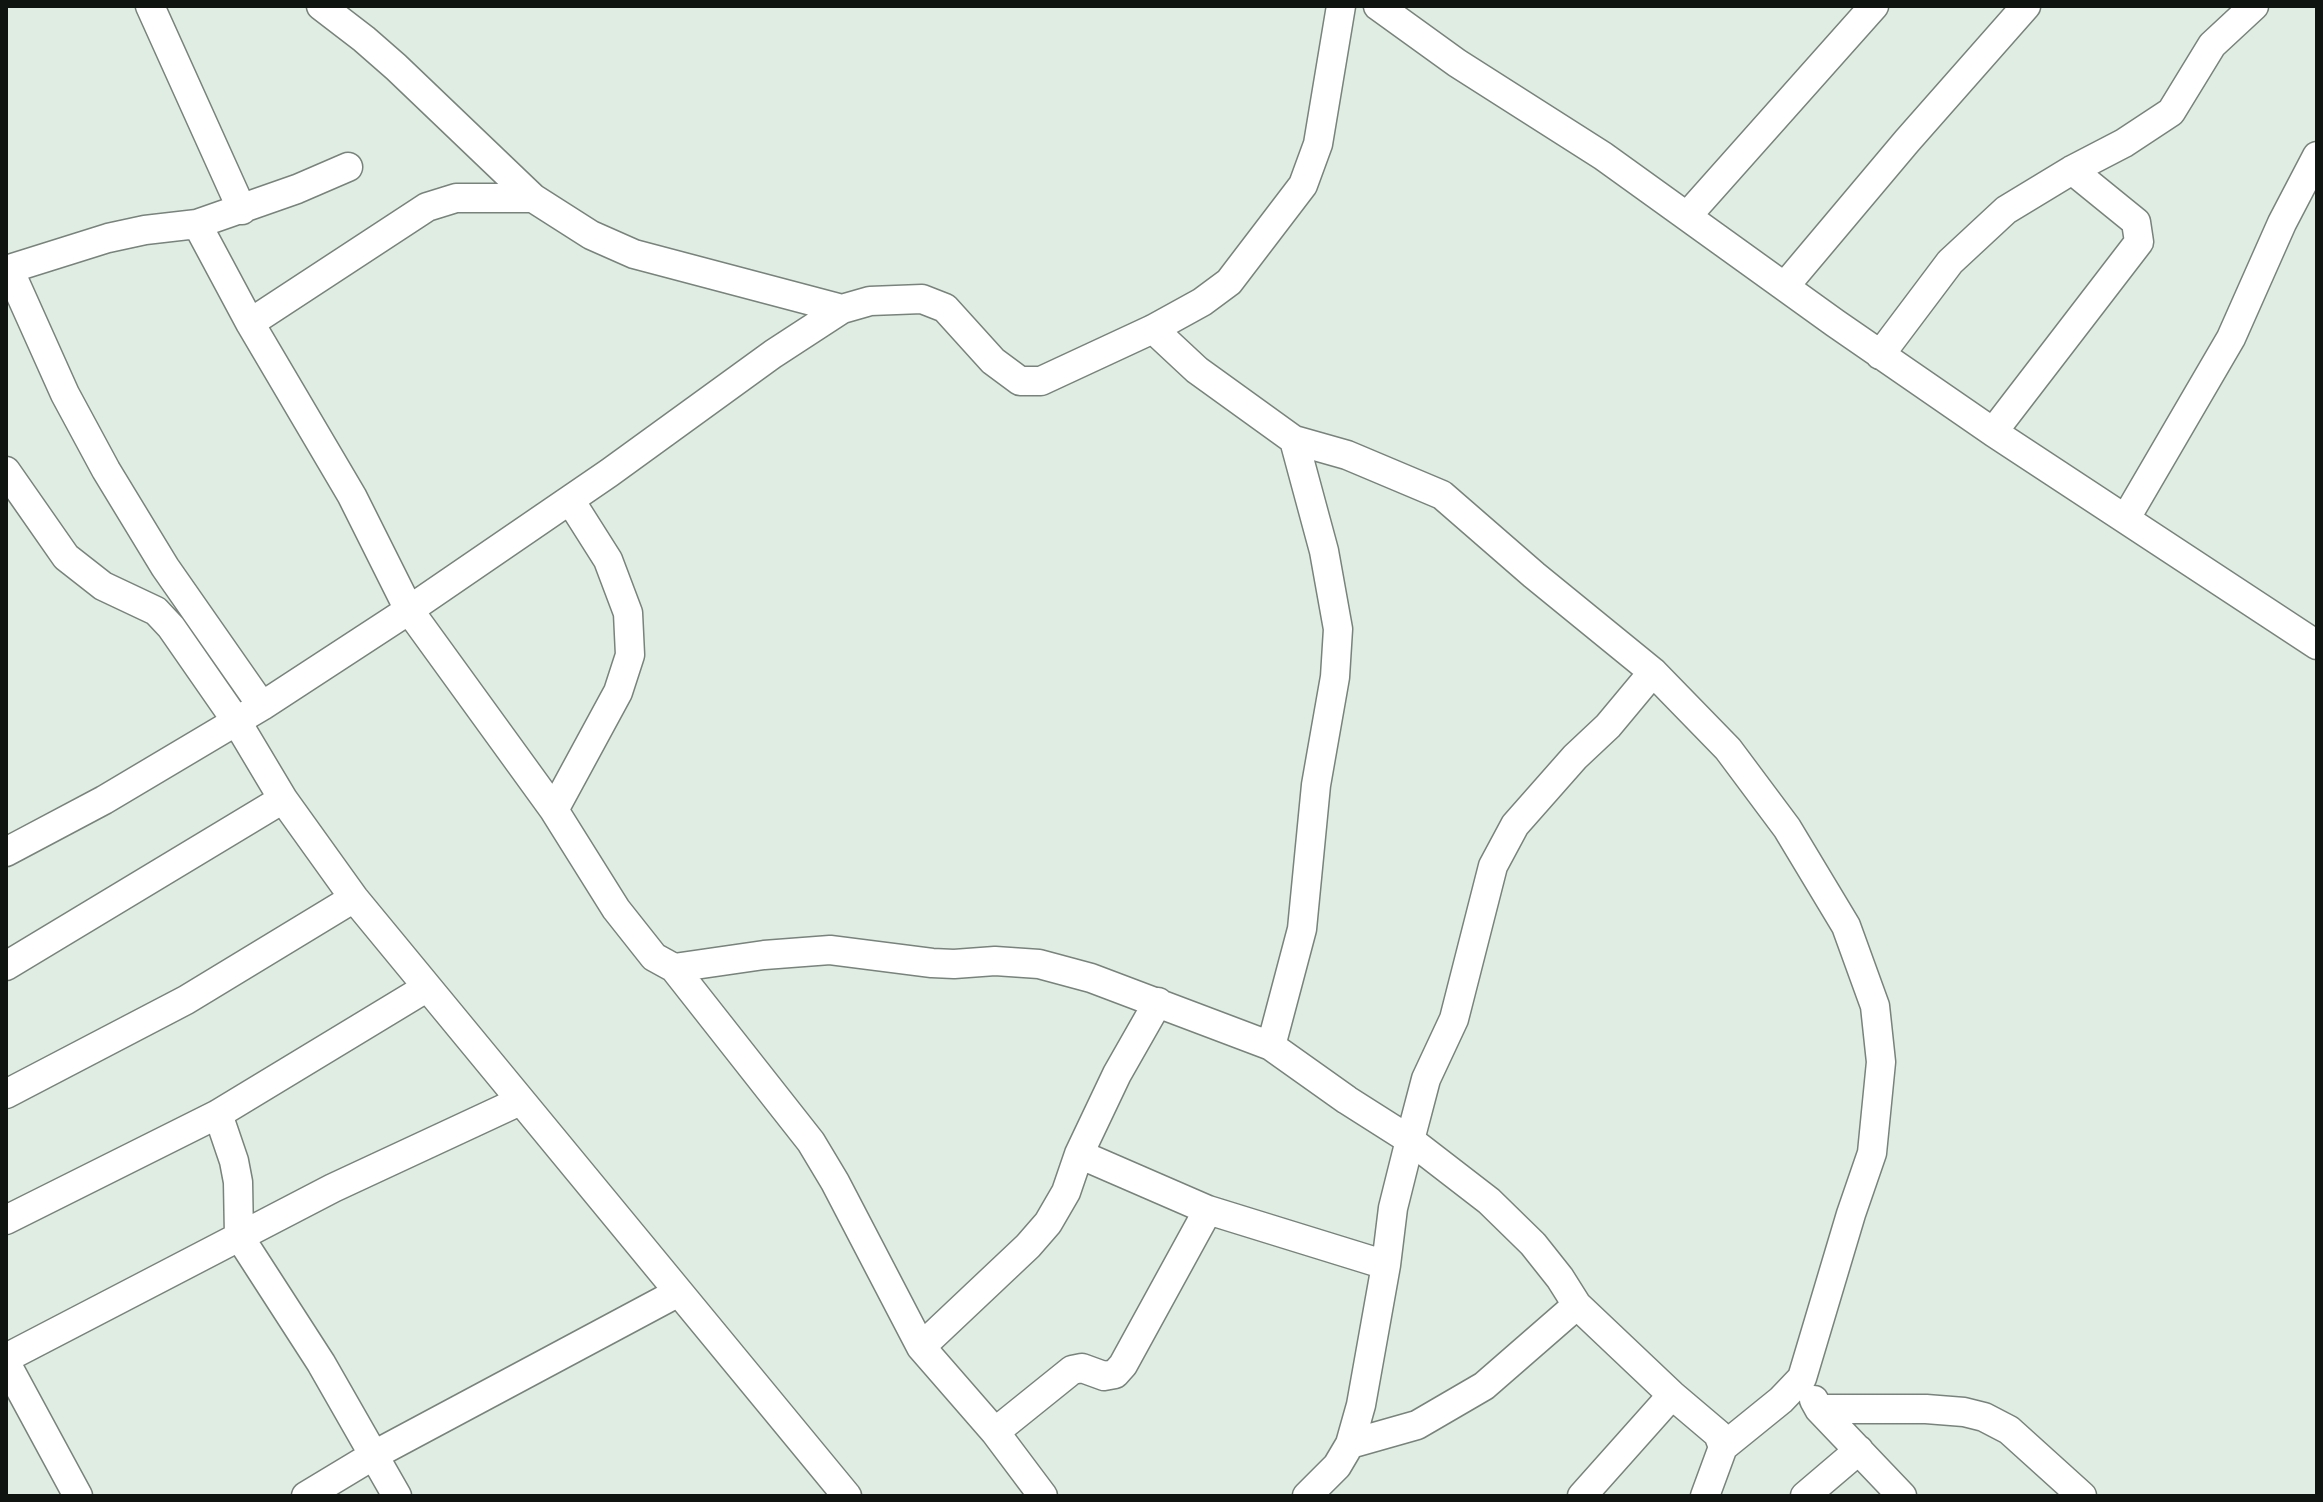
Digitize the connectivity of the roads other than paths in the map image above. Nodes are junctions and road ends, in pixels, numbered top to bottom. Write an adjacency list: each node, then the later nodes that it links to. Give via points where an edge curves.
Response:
1 (150, 6): 12 (street)
2 (321, 6): 11 (street, via 396,67)
3 (1341, 6): 19 (street, via 1318,144 1303,185 1229,282)
4 (1378, 6): 13 (street)
5 (1874, 6): 13 (street)
6 (2026, 6): 16 (street)
7 (2254, 6): 10 (street, via 2212,45 2171,112)
8 (2317, 156): 25 (street, via 2231,338)
9 (348, 167): 12 (street)
10 (2072, 170): 20 (street, via 2006,210 1950,262); 21 (street, via 2136,222 2139,242)
11 (533, 198): 17 (street, via 591,235 634,254); 18 (street, via 456,198 427,207)
12 (242, 210): 14 (street)
13 (1688, 215): 16 (street)
14 (197, 224): 15 (street, via 108,238); 18 (street)
15 (7, 270): 29 (street, via 106,470 165,567)
16 (1785, 286): 20 (street)
17 (842, 309): 19 (street, via 870,301 922,299 945,308 993,361 1020,381 1041,381); 24 (street)
18 (250, 323): 26 (street, via 352,496)
19 (1153, 329): 22 (street, via 1197,370)
20 (1880, 355): 21 (street)
21 (1993, 432): 25 (street)
22 (1294, 440): 28 (street, via 1347,455 1442,495); 39 (street, via 1324,551 1338,629 1302,929)
23 (6, 471): 30 (street, via 66,557 103,586 156,611 171,627)
24 (570, 500): 26 (street); 32 (street, via 608,560 628,613 630,655 618,692)
25 (2126, 518): 27 (street)
26 (409, 610): 29 (street); 32 (street)
27 (2317, 645)
28 (1653, 672): 43 (street, via 1515,825 1493,866 1454,1019 1426,1079); 53 (street, via 1728,749 1787,828 1846,926 1875,1006 1881,1062 1872,1153)
29 (262, 706): 30 (street)
30 (237, 722): 31 (street); 33 (street)
31 (283, 799): 34 (street); 35 (street)
32 (554, 810): 36 (street, via 616,909 654,957)
33 (6, 852)
34 (354, 898): 37 (street); 40 (street, via 186,1000)
35 (6, 966)
36 (674, 968): 38 (street, via 830,950 943,964 1039,964); 51 (street, via 811,1142)
37 (426, 988): 41 (street); 42 (street)
38 (1158, 1002): 39 (street); 44 (street)
39 (1271, 1046): 43 (street)
40 (6, 1094)
41 (520, 1101): 47 (street); 49 (street)
42 (218, 1114): 46 (street); 47 (street, via 238,1182)
43 (1410, 1140): 48 (street); 50 (street, via 1489,1201 1533,1244)
44 (1079, 1154): 45 (street); 51 (street, via 1048,1223)
45 (1208, 1210): 48 (street); 56 (street, via 1115,1374 1072,1370)
46 (6, 1220)
47 (239, 1236): 52 (street); 60 (street)
48 (1386, 1265): 57 (street)
49 (677, 1293): 60 (street); 65 (street)
50 (1577, 1305): 54 (street); 57 (street, via 1484,1386 1417,1425)
51 (921, 1347): 56 (street)
52 (6, 1361): 62 (street)
53 (1802, 1378): 55 (street); 58 (street)
54 (1672, 1395): 58 (street, via 1718,1434); 68 (street)
55 (1819, 1409): 59 (street); 61 (street, via 1926,1409 1984,1417 2009,1430)
56 (995, 1432): 66 (street)
57 (1350, 1444): 67 (street, via 1337,1466)
58 (1723, 1447): 69 (street)
59 (1859, 1450): 70 (street); 71 (street)
60 (374, 1455): 63 (street); 64 (street)
61 (2069, 1492)
62 (78, 1496)
63 (306, 1496)
64 (397, 1496)
65 (847, 1496)
66 (1043, 1496)
67 (1307, 1496)
68 (1582, 1496)
69 (1705, 1496)
70 (1805, 1496)
71 (1902, 1496)

